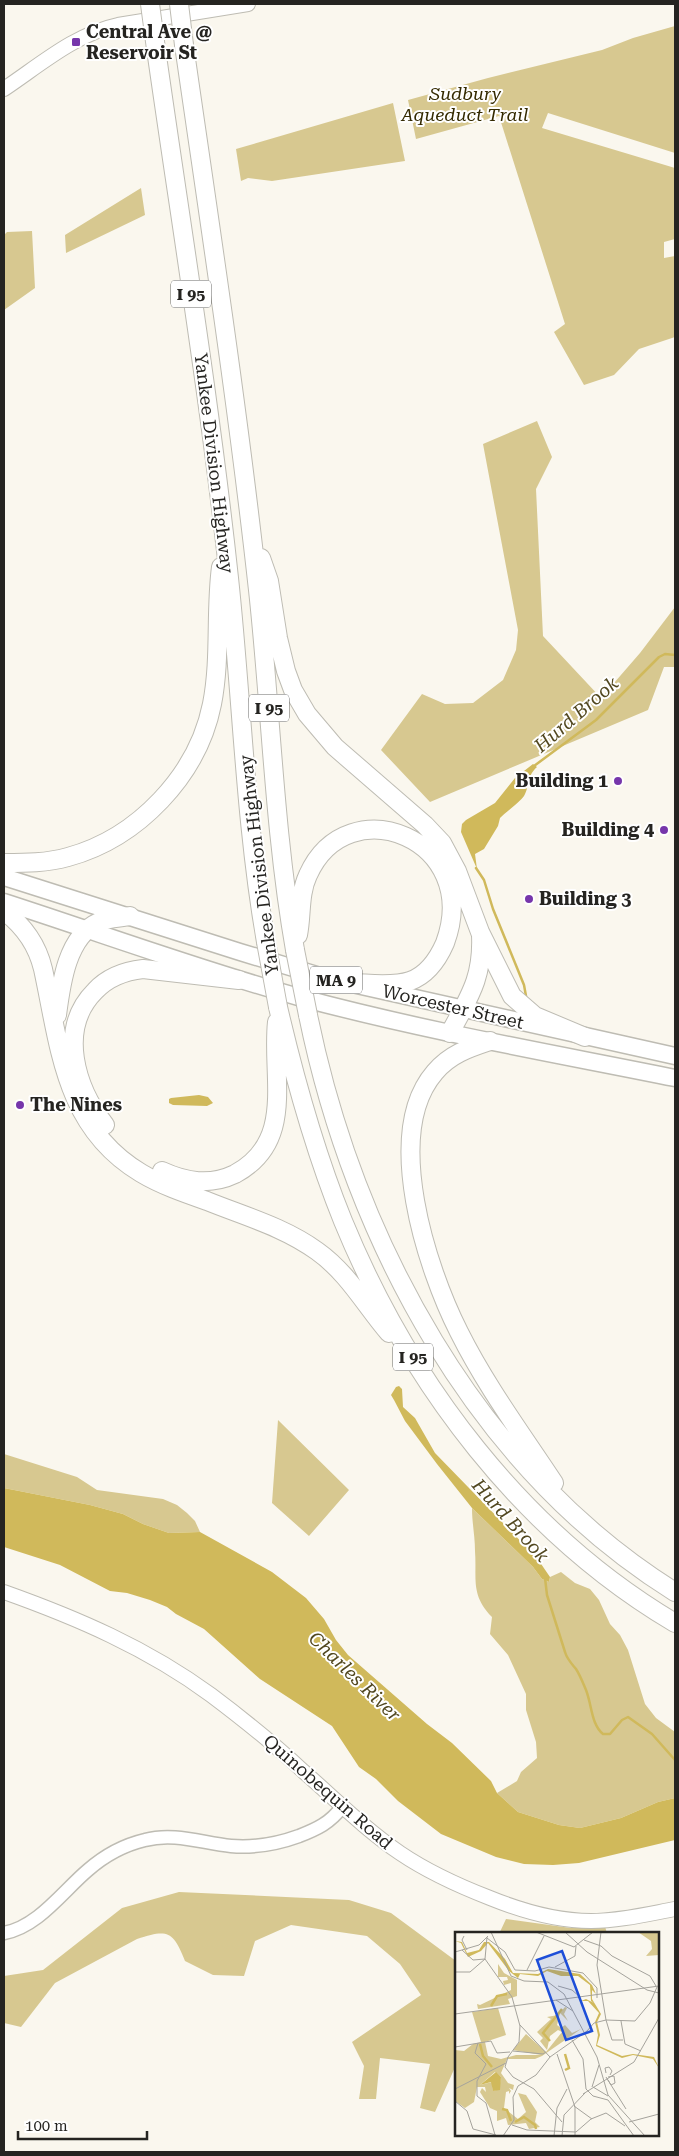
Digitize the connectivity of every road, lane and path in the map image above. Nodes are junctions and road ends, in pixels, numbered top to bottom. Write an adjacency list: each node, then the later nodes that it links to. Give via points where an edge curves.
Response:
1 (150, 4): 6 (highway, Yankee Division Highway / I 95, bridge)
2 (179, 4): 5 (highway, Yankee Division Highway / I 95, bridge)
3 (248, 4): 4 (main road, via 99,30 72,43)
4 (4, 89)
5 (252, 534): 13 (highway, via 269,581 284,664 303,708 330,742 437,838 457,870); 14 (highway, Yankee Division Highway / I 95, via 279,836)
6 (224, 540): 7 (highway, via 213,698 201,740 184,772 148,813 104,842 59,859); 17 (highway, Yankee Division Highway / I 95, bridge, via 252,841)
7 (4, 863)
8 (4, 877): 11 (highway, Worcester Street / MA 9)
9 (4, 902): 12 (highway, Worcester Street / MA 9)
10 (4, 911): 19 (highway, via 20,925 35,946)
11 (130, 916): 12 (highway, via 101,922); 16 (highway, Worcester Street / MA 9)
12 (88, 930): 15 (highway, Worcester Street / MA 9); 19 (highway, via 77,942 67,966)
13 (480, 932): 18 (highway, via 479,972); 21 (highway, via 519,1004 540,1018)
14 (295, 950): 16 (highway, via 305,883 313,865 329,847 351,834 372,830 394,832 416,841 438,862 449,887 451,917 442,949 428,970 411,981); 26 (highway, Yankee Division Highway / I 95, bridge, via 308,1015 352,1169 405,1288 440,1349 491,1422 534,1474)
15 (239, 980): 17 (highway, via 133,970 103,984 81,1010 75,1026 73,1048 84,1090 106,1127 142,1160 174,1177 202,1182 231,1175 257,1157 271,1134 277,1111 274,1045); 20 (highway, Worcester Street / MA 9)
16 (349, 984): 18 (highway, Worcester Street / MA 9)
17 (278, 1007): 25 (highway, Yankee Division Highway / I 95, via 302,1103 335,1200 369,1278)
18 (463, 1009): 20 (highway); 21 (highway, Worcester Street / MA 9)
19 (56, 1025): 25 (highway, via 64,1068 74,1098 95,1132 117,1155 156,1181 280,1229 316,1250 347,1278 377,1319)
20 (450, 1033): 22 (highway, Worcester Street / MA 9)
21 (585, 1037): 23 (highway, Worcester Street / MA 9)
22 (490, 1041): 24 (highway, Worcester Street / MA 9); 26 (highway, via 452,1056 434,1072 424,1088 412,1139 411,1170 416,1207 433,1271 460,1334 504,1410)
23 (675, 1056)
24 (675, 1078)
25 (416, 1361): 29 (highway, Yankee Division Highway / I 95, via 480,1452 540,1520 600,1573)
26 (576, 1517): 28 (highway, Yankee Division Highway / I 95, via 624,1557)
27 (4, 1592): 30 (main road, Quinobequin Road, via 93,1626 173,1669 257,1731)
28 (675, 1592)
29 (675, 1623)
30 (342, 1807): 31 (main road, Quinobequin Road, via 381,1840 424,1868 521,1910 562,1919 592,1921); 32 (street, via 324,1825 276,1843 238,1846 171,1837 135,1843 95,1863 30,1922)
31 (675, 1909)
32 (4, 1933)

